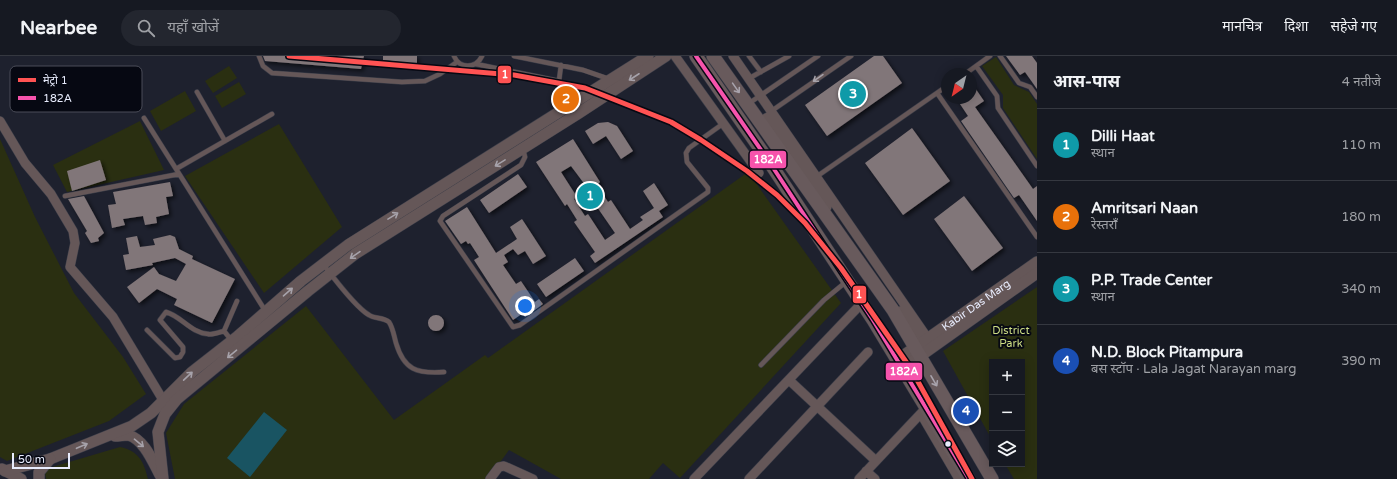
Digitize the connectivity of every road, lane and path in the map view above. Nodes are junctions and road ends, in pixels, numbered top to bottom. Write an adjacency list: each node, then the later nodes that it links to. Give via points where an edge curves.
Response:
1 (259, 56): 17 (lane, via 263,66 272,73 402,82 425,81)
2 (454, 56): 17 (lane)
3 (482, 56): 18 (lane)
4 (514, 56): 19 (lane)
5 (648, 56): 24 (street)
6 (666, 56): 32 (street, one-way to 32)
7 (675, 56): 38 (street)
8 (696, 56): 50 (main road)
9 (714, 56): 31 (main road, one-way to 31)
10 (733, 56): 23 (street)
11 (749, 56): 22 (lane)
12 (789, 56): 22 (lane)
13 (818, 56): 29 (lane)
14 (851, 56): 33 (lane, one-way to 33)
15 (990, 56): 20 (lane)
16 (1000, 56): 30 (lane, via 1019,83 1030,87)
17 (457, 62): 18 (lane, via 468,66)
18 (476, 64): 25 (lane)
19 (560, 65): 24 (lane); 25 (lane)
20 (976, 66): 21 (lane); 41 (lane, via 997,96 998,108)
21 (973, 68)
22 (761, 72): 23 (lane)
23 (748, 79): 29 (street)
24 (610, 80): 32 (street)
25 (559, 81): 32 (lane)
26 (941, 90): 28 (lane)
27 (197, 92): 39 (lane)
28 (937, 93): 45 (lane); 51 (lane)
29 (759, 96): 31 (lane); 33 (street)
30 (1037, 97)
31 (748, 104): 36 (main road)
32 (576, 109): 40 (street); 47 (street)
33 (771, 113): 36 (lane); 45 (street); 63 (street, via 766,118)
34 (272, 114): 39 (lane)
35 (144, 118): 42 (lane)
36 (758, 119): 49 (main road)
37 (0, 121): 69 (street, via 25,163 51,194 73,231 75,243 70,267 113,317)
38 (724, 123): 40 (lane, via 689,148 686,153 687,162 708,188 708,192 516,327 509,324 440,222 443,216 521,165 525,157); 43 (street)
39 (225, 141): 42 (lane)
40 (523, 148): 48 (street, one-way to 48)
41 (1037, 166)
42 (176, 169): 44 (lane)
43 (759, 173)
44 (179, 174): 46 (lane); 59 (lane)
45 (816, 177): 63 (street)
46 (65, 196)
47 (406, 208): 48 (street); 53 (street, one-way to 47)
48 (413, 217): 54 (street, one-way to 54)
49 (829, 219): 50 (main road); 63 (main road, via 893,310)
50 (814, 230): 56 (main road)
51 (1037, 237)
52 (1037, 262): 63 (street, Kabir Das Marg)
53 (323, 264): 54 (lane); 59 (street, one-way to 53)
54 (330, 273): 62 (street); 67 (lane, via 362,310 372,317 389,322 399,353 408,366 427,374)
55 (1037, 273): 63 (street, Kabir Das Marg)
56 (847, 281): 58 (main road); 66 (lane, via 824,300)
57 (237, 301): 61 (lane)
58 (862, 303): 65 (main road); 68 (street)
59 (266, 312): 62 (street)
60 (147, 330): 61 (lane, via 175,358 180,357 183,347 160,320 166,312 172,313 192,329 208,334)
61 (224, 331): 62 (lane)
62 (238, 340): 69 (street, one-way to 62, via 192,372); 79 (street, one-way to 79, via 165,414 158,432)
63 (923, 346): 65 (street); 88 (main road, one-way to 88)
64 (868, 352): 70 (street)
65 (899, 364): 71 (main road)
66 (761, 365)
67 (444, 372)
68 (789, 380): 70 (street); 82 (street)
69 (163, 400): 72 (street, via 151,413 132,426)
70 (817, 406): 74 (street); 83 (street)
71 (923, 411): 74 (street); 86 (street); 87 (main road)
72 (102, 437): 73 (street, one-way to 72); 79 (street, one-way to 79, via 128,435 140,443)
73 (50, 459): 75 (street); 78 (street, via 39,472)
74 (876, 461): 76 (street)
75 (2, 471): 77 (street)
76 (866, 471): 84 (street); 85 (street)
77 (21, 479)
78 (40, 479)
79 (163, 479)
80 (490, 479): 81 (street, via 499,467 504,466)
81 (533, 479)
82 (694, 479)
83 (749, 479)
84 (859, 479)
85 (876, 479)
86 (959, 479)
87 (969, 479)
88 (992, 479)

